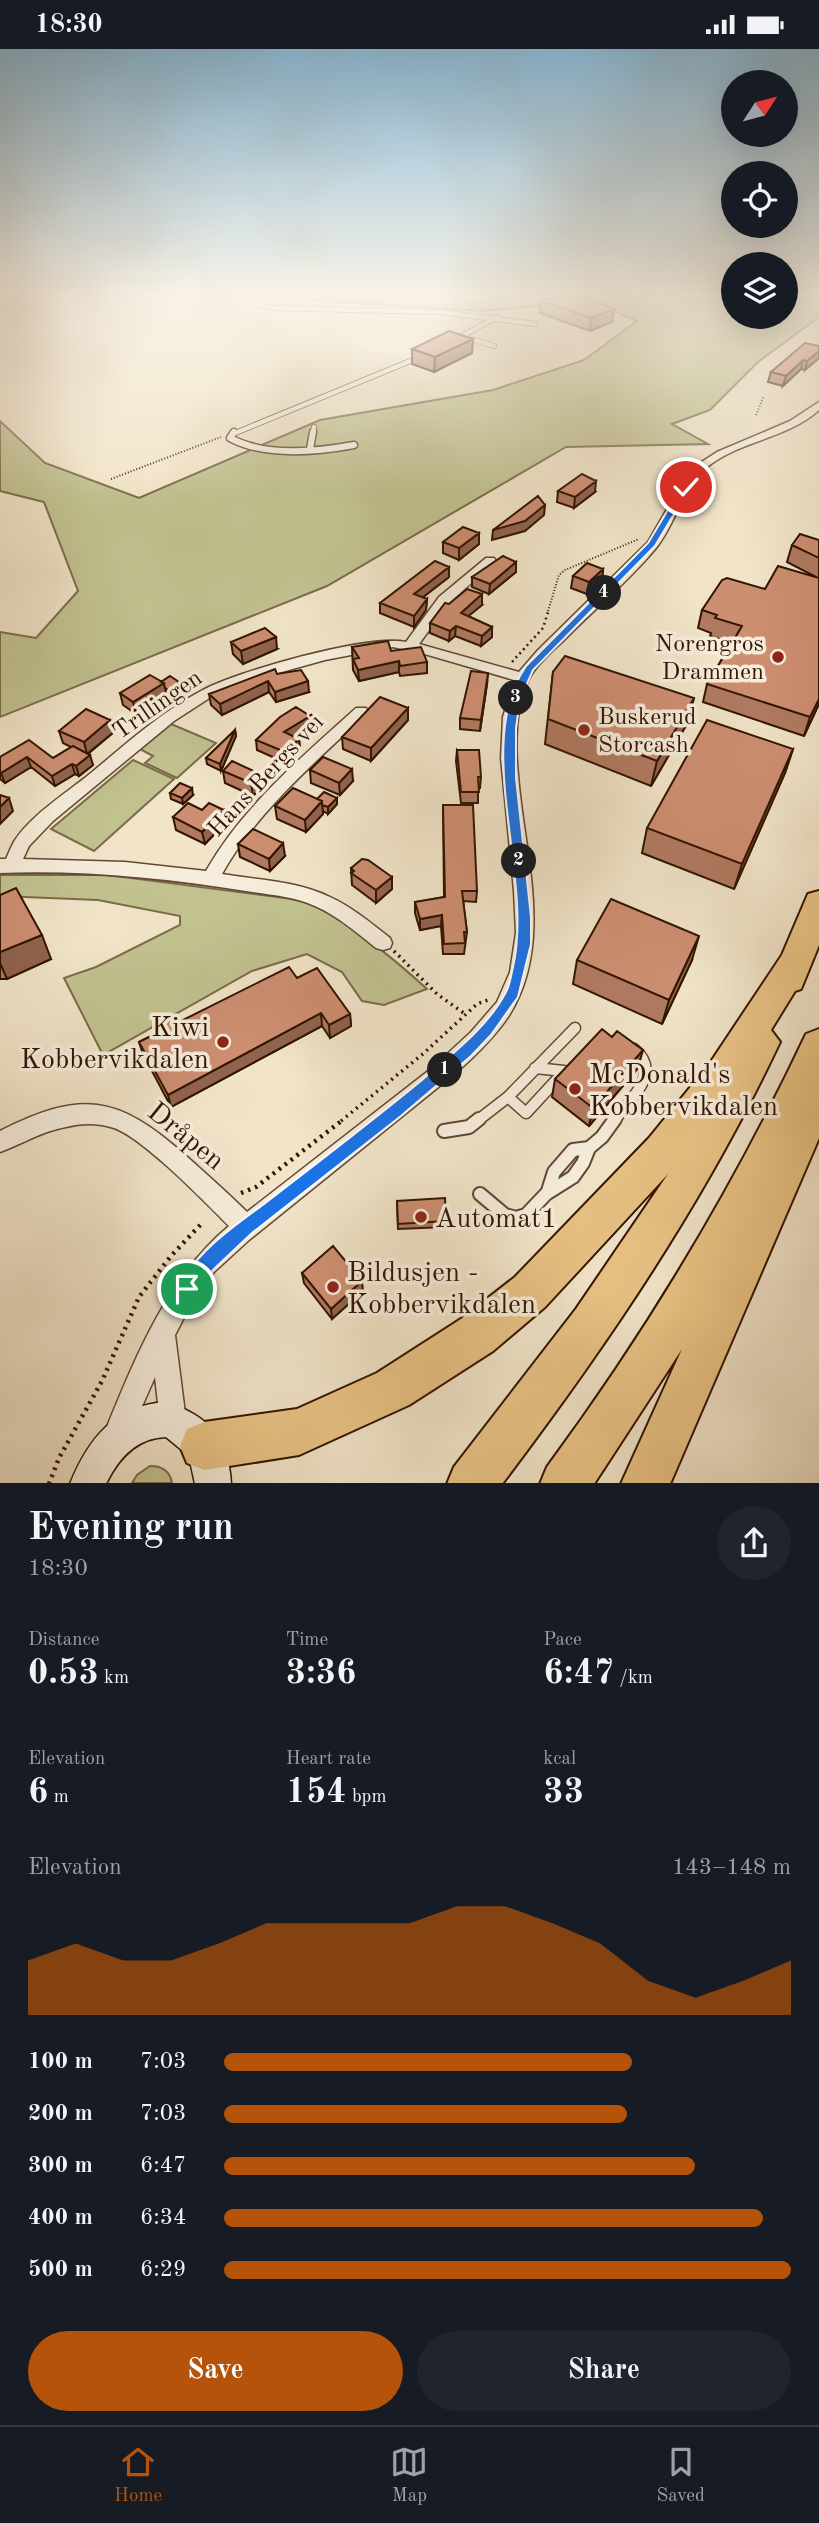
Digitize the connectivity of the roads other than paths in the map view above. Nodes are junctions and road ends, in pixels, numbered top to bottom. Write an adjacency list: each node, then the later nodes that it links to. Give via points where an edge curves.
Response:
1 (409, 361): 5 (lane, via 233,432 230,439 239,444)
2 (817, 408): 8 (street, via 701,466 652,545)
3 (314, 427): 5 (lane)
4 (354, 445): 5 (lane)
5 (310, 449)
6 (489, 561): 7 (street, via 444,600)
7 (411, 645): 8 (street, Trillingen); 10 (street, Trillingen, via 382,644 323,656 237,680 206,694 169,717 47,817)
8 (523, 678): 26 (street, via 510,728 510,778 525,917 525,944 513,993 466,1052)
9 (360, 711): 11 (street, Hans Bergs vei, via 258,814 221,856)
10 (6, 866): 11 (street, via 65,865)
11 (211, 878): 13 (street, via 312,897)
12 (819, 903): 14 (highway)
13 (383, 943)
14 (796, 961): 29 (highway, via 723,1075 663,1151 530,1292 477,1335 393,1389 299,1432); 31 (highway, via 762,1043 683,1190 583,1337)
15 (575, 1028): 18 (lane)
16 (623, 1041): 23 (lane, via 640,1053 648,1071 602,1137)
17 (819, 1045): 32 (highway, via 729,1230 638,1377)
18 (535, 1068): 20 (lane); 20 (lane, via 566,1069 526,1113)
19 (819, 1095): 33 (highway)
20 (508, 1097): 21 (lane, via 469,1127)
21 (444, 1131)
22 (0, 1142): 26 (street, Dråpen, via 61,1116 92,1113 113,1117 153,1142)
23 (589, 1148): 24 (lane, via 586,1161 566,1184); 24 (lane, via 573,1150 554,1173)
24 (548, 1191): 25 (lane, via 520,1218 499,1212)
25 (480, 1194)
26 (246, 1227): 27 (street, via 200,1272 176,1306)
27 (163, 1337): 28 (street); 29 (street)
28 (116, 1438): 29 (main road, via 144,1422); 30 (main road, via 103,1452)
29 (197, 1450)
30 (88, 1483)
31 (471, 1483)
32 (564, 1483)
33 (645, 1483)

